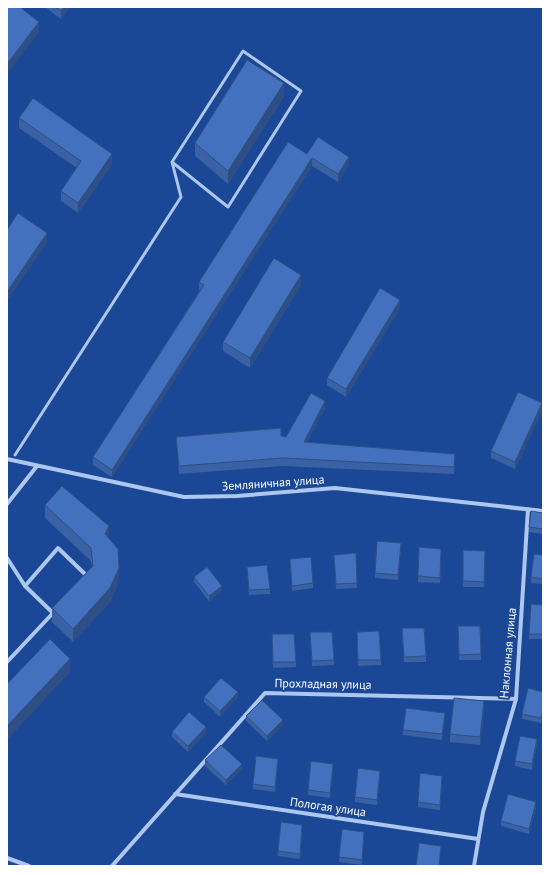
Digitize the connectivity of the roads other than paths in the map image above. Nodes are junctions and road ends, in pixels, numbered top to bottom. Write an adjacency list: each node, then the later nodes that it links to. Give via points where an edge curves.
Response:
1 (172, 162): 1 (lane, via 243,51 302,91 228,207); 2 (lane, via 181,197)
2 (15, 455)
3 (7, 459): 4 (street, Земляничная улица)
4 (37, 466): 5 (street); 6 (street, Земляничная улица, via 184,497 237,496 335,488)
5 (7, 504)
6 (528, 509): 7 (street, Земляничная улица); 14 (street, Наклонная улица)
7 (543, 511)
8 (7, 558): 10 (street)
9 (83, 581): 10 (street, via 88,576 58,548)
10 (24, 586): 12 (street)
11 (58, 607): 12 (street)
12 (53, 613): 13 (street)
13 (7, 662)
14 (516, 699): 15 (street, Прохладная улица, via 265,693); 16 (street, Наклонная улица, via 483,812)
15 (175, 794): 16 (street, Пологая улица); 19 (street, Прохладная улица)
16 (478, 839): 20 (street, Наклонная улица)
17 (7, 858): 18 (street)
18 (29, 866)
19 (112, 866)
20 (474, 866)

